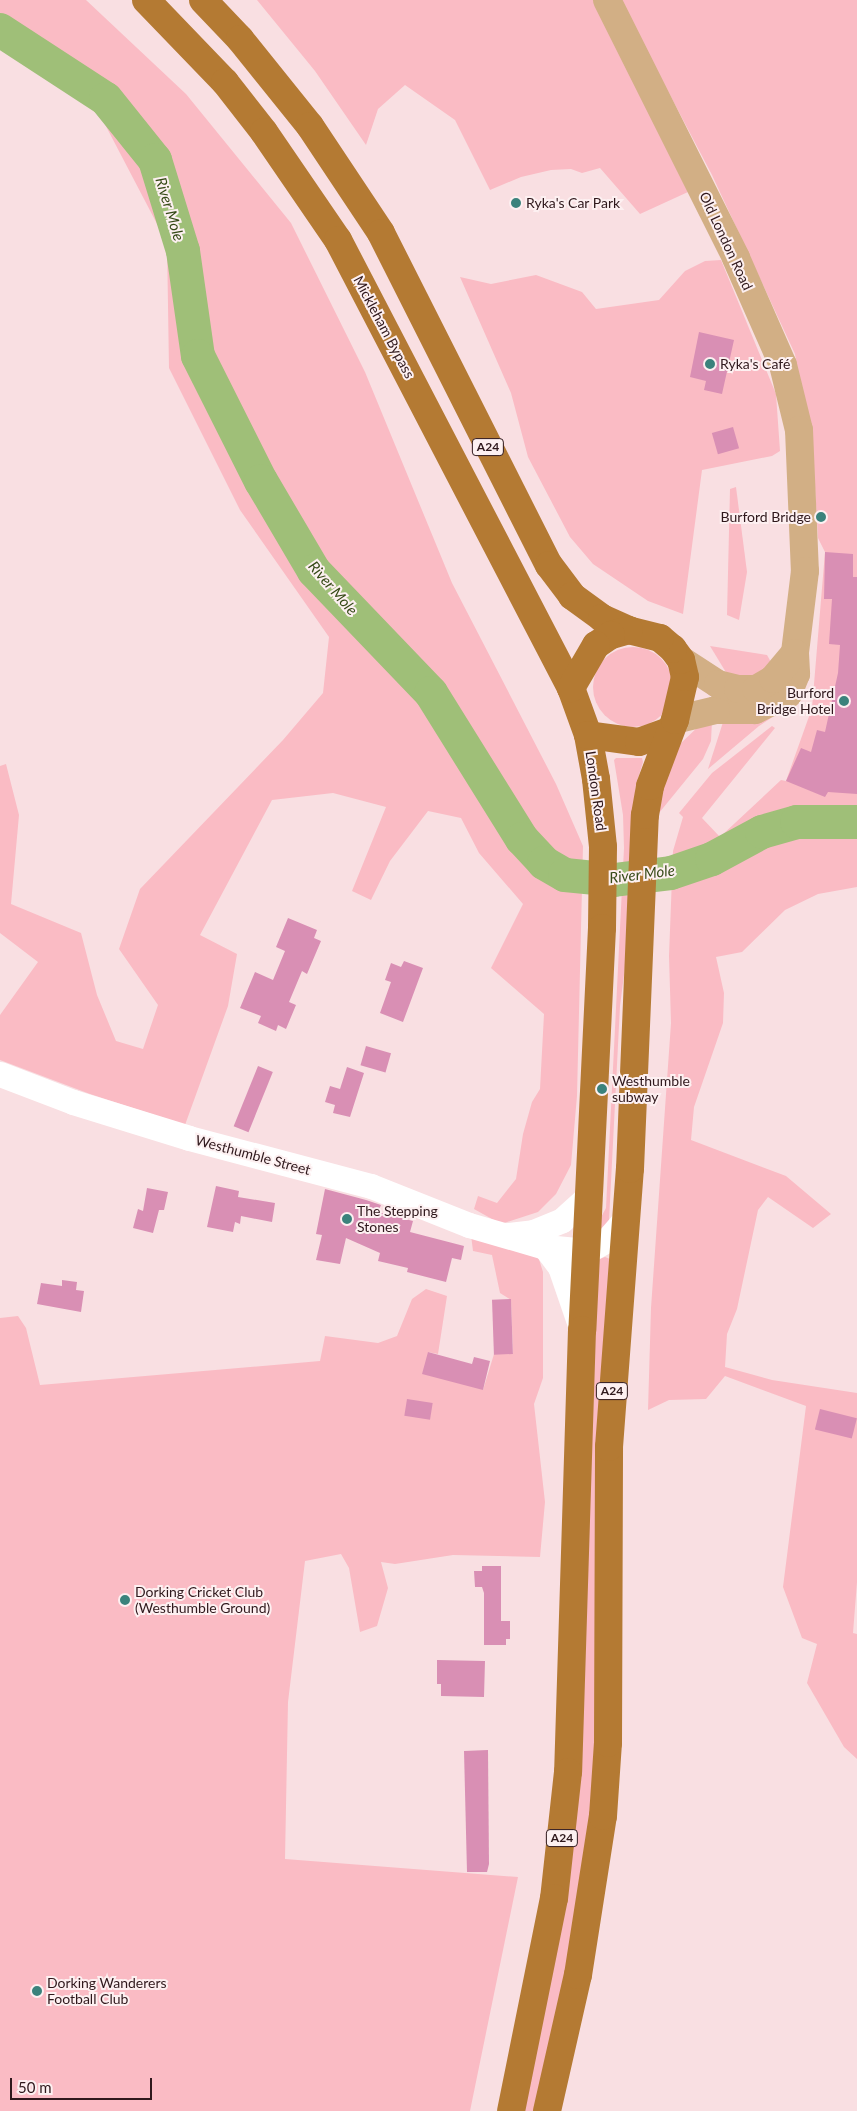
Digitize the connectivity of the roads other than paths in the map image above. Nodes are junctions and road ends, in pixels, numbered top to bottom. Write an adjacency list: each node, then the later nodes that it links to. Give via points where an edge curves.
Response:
1 (146, 0): 7 (highway, Mickleham Bypass / A24, via 224,82 264,132 338,240)
2 (203, 0): 4 (highway, A24, via 240,39 310,126 381,233 549,565 572,596 602,618)
3 (607, 0): 5 (main road, Old London Road, via 725,235 783,365 799,430 804,496 806,571)
4 (629, 630): 6 (highway, via 660,638); 7 (highway, via 596,645)
5 (795, 653): 6 (main road, via 773,679 756,689 718,684); 8 (main road, via 796,674 788,694 778,701 755,710 716,710)
6 (681, 660): 8 (highway, via 685,677)
7 (571, 688): 9 (highway)
8 (673, 726): 9 (highway, via 639,742); 12 (highway, A24, via 650,786 643,849)
9 (588, 735): 11 (highway, London Road / A24, via 603,847)
10 (0, 1074): 13 (street, Westhumble Street, via 73,1102 189,1138 371,1186 469,1225)
11 (590, 1195): 13 (street, Westhumble Street, via 562,1220 533,1232); 15 (highway, A24)
12 (626, 1218): 15 (street, via 607,1240); 18 (highway, A24, via 609,1447 608,1743 602,1816 578,1975)
13 (507, 1236): 14 (street, Westhumble Street)
14 (545, 1247): 15 (street, Westhumble Street); 16 (street, via 560,1267)
15 (587, 1251): 16 (highway, A24)
16 (582, 1330): 17 (highway, A24, via 569,1753 562,1837 554,1898)
17 (511, 2111)
18 (547, 2111)

